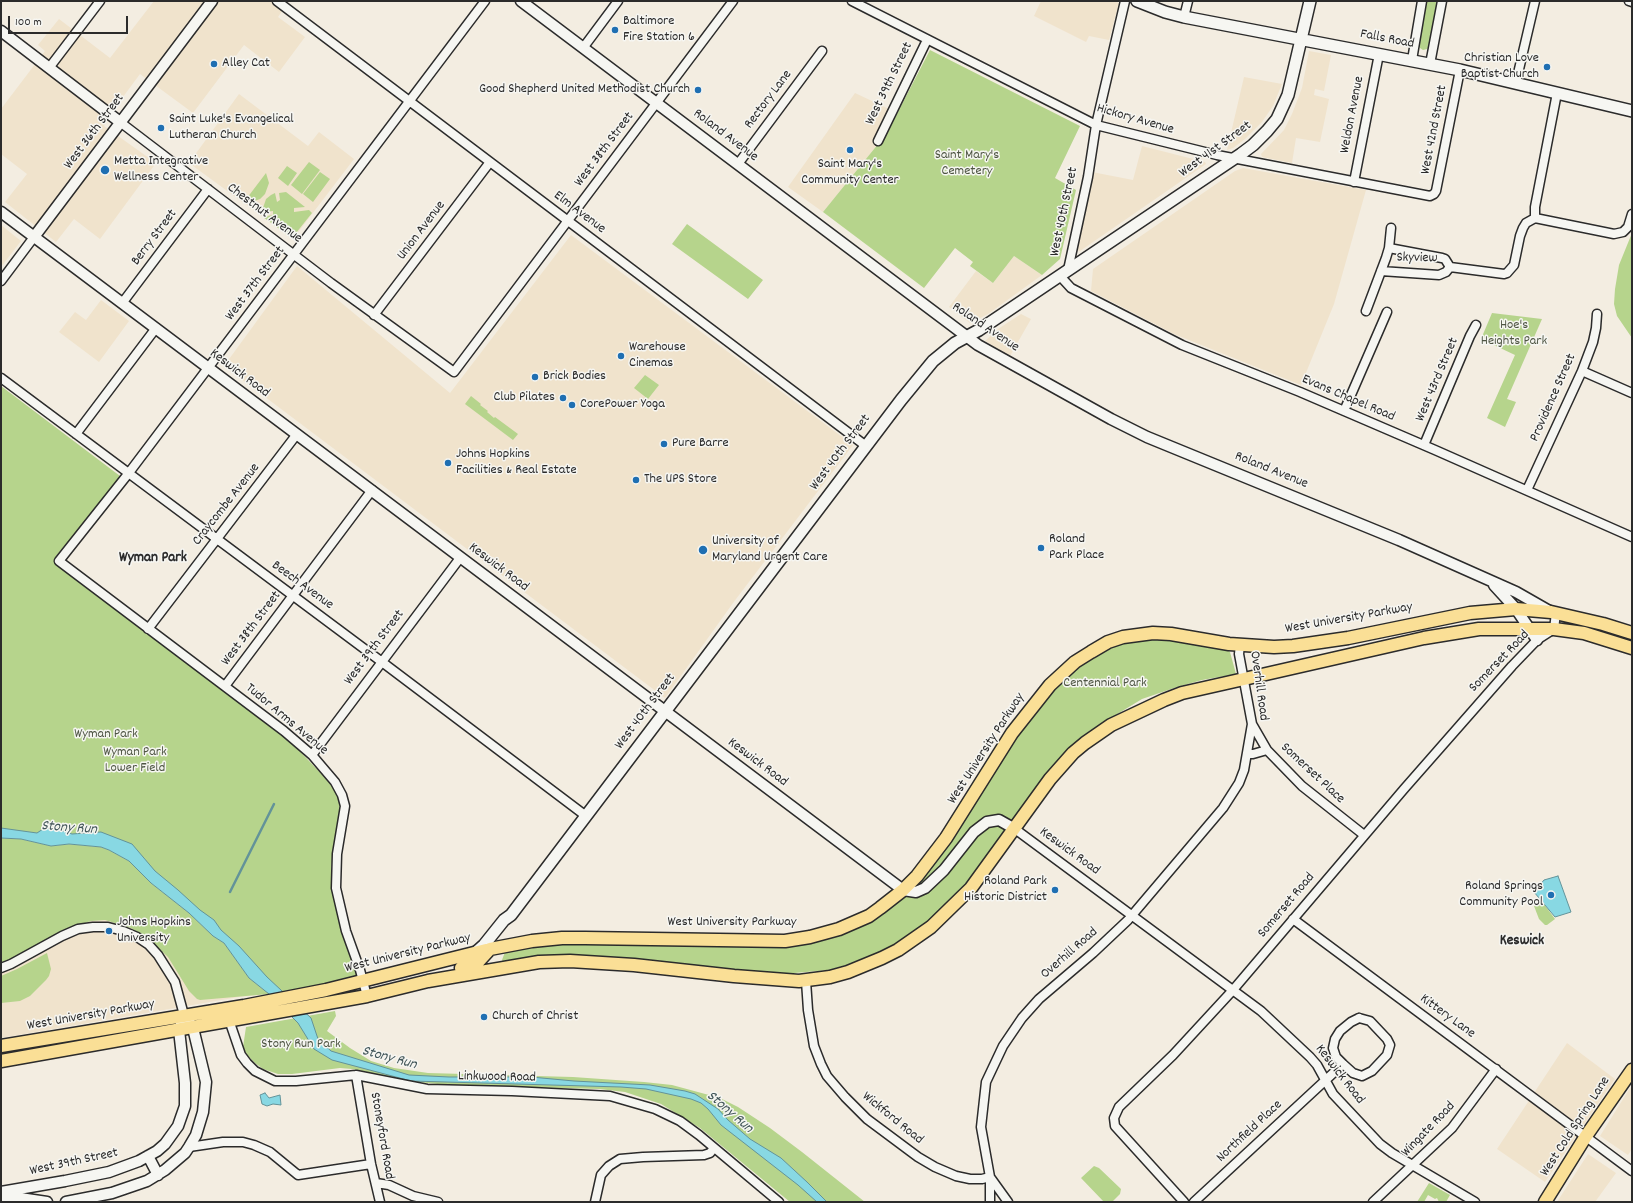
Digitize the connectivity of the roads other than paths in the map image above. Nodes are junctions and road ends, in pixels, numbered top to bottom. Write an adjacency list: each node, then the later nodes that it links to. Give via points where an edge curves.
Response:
1 (100, 1): 27 (street)
2 (212, 1): 34 (street, West 36th Street)
3 (277, 1): 31 (street, Elm Avenue)
4 (485, 1): 31 (street, West 37th Street)
5 (521, 1): 22 (street, Roland Avenue)
6 (618, 1): 22 (street)
7 (734, 1): 32 (street, West 38th Street)
8 (852, 1): 21 (street, Hickory Avenue)
9 (1125, 1): 35 (street, West 40th Street)
10 (1138, 1): 18 (main road, Falls Road)
11 (1188, 1): 18 (street)
12 (1310, 1): 20 (main road, West 41st Street)
13 (1422, 1): 25 (street)
14 (1442, 1): 26 (street)
15 (1535, 1): 29 (street)
16 (1629, 1): 17 (street)
17 (1632, 2)
18 (1184, 17): 20 (main road, Falls Road)
19 (1, 31): 27 (street, Chestnut Avenue)
20 (1301, 39): 24 (main road, Falls Road); 37 (main road, West 41st Street, via 1288,95 1281,112 1261,138)
21 (928, 40): 35 (street, Hickory Avenue); 36 (street, West 39th Street)
22 (584, 48): 32 (street, Roland Avenue)
23 (822, 51): 39 (street, Rectory Lane)
24 (1379, 54): 25 (main road, Falls Road); 40 (street, Weldon Avenue)
25 (1412, 60): 26 (main road, Falls Road)
26 (1430, 64): 28 (main road, Falls Road)
27 (49, 68): 34 (street, Chestnut Avenue)
28 (1460, 70): 29 (main road, Falls Road); 42 (street, West 42nd Street)
29 (1516, 82): 30 (main road, Falls Road)
30 (1557, 92): 33 (main road, Falls Road); 44 (street)
31 (409, 101): 38 (street, Elm Avenue); 50 (street, West 37th Street)
32 (656, 103): 39 (street, Roland Avenue); 46 (street, West 38th Street)
33 (1632, 111)
34 (120, 122): 41 (street, Chestnut Avenue); 48 (street, West 36th Street)
35 (1096, 125): 37 (street, Hickory Avenue); 53 (street, West 40th Street, via 1088,177)
36 (878, 141)
37 (1235, 157): 40 (street, Hickory Avenue); 53 (main road, West 41st Street)
38 (490, 162): 46 (street, Elm Avenue); 59 (street, Union Avenue)
39 (738, 164): 62 (street, Roland Avenue)
40 (1354, 182): 42 (street, Hickory Avenue, via 1430,196)
41 (208, 189): 50 (street, Chestnut Avenue); 55 (street, Berry Street)
42 (1434, 194)
43 (1, 212): 48 (street, Keswick Road)
44 (1535, 218): 45 (street, via 1614,234 1625,231); 51 (street, Skyview, via 1523,228 1514,265 1507,273)
45 (1631, 218)
46 (568, 221): 65 (street, West 38th Street); 72 (street, Elm Avenue)
47 (1391, 228): 49 (street, Skyview)
48 (34, 237): 54 (street, West 36th Street); 55 (street, Keswick Road)
49 (1389, 248): 51 (street, Skyview, via 1442,258); 52 (street, Skyview)
50 (294, 254): 59 (street, Chestnut Avenue); 63 (street, West 37th Street)
51 (1450, 267): 52 (street, Skyview, via 1438,275)
52 (1382, 271): 56 (street, Skyview)
53 (1064, 273): 62 (main road, West 40th Street); 68 (street, Evans Chapel Road, via 1071,288 1162,336)
54 (1, 281)
55 (123, 302): 61 (street, Keswick Road)
56 (1366, 311)
57 (1387, 312): 68 (street)
58 (1597, 314): 64 (street, Providence Street, via 1593,342)
59 (374, 315): 65 (street, Chestnut Avenue)
60 (1476, 325): 71 (street, West 43rd Street)
61 (156, 328): 63 (street, Keswick Road); 69 (street)
62 (967, 336): 72 (main road, West 40th Street, via 944,352 924,371); 80 (street, Roland Avenue, via 1033,377 1141,434 1399,540)
63 (208, 368): 70 (street, Keswick Road); 73 (street, West 37th Street)
64 (1582, 371): 67 (street); 75 (street, Providence Street)
65 (454, 372)
66 (1, 378): 69 (street, Beech Avenue)
67 (1632, 393)
68 (1344, 411): 71 (street, Evans Chapel Road)
69 (76, 434): 73 (street, Beech Avenue)
70 (297, 434): 74 (street, Keswick Road); 77 (street, Craycombe Avenue)
71 (1424, 445): 75 (street, Evans Chapel Road)
72 (866, 446): 94 (main road, West 40th Street)
73 (128, 474): 77 (street, Beech Avenue); 79 (street, West 37th Street)
74 (372, 490): 78 (street, Keswick Road); 81 (street, West 38th Street)
75 (1527, 490): 76 (street, Evans Chapel Road)
76 (1632, 538)
77 (217, 540): 81 (street, Beech Avenue); 85 (street, Craycombe Avenue)
78 (460, 558): 91 (street, West 39th Street); 94 (street, Keswick Road)
79 (59, 561): 85 (street, Tudor Arms Avenue)
80 (1490, 581): 82 (street, Roland Avenue); 83 (street, Roland Avenue, via 1531,599)
81 (293, 596): 91 (street, Beech Avenue); 93 (street, West 38th Street)
82 (1516, 609): 83 (main road, West University Parkway); 84 (street, Roland Avenue); 89 (main road, West University Parkway, via 1442,617 1310,645)
83 (1554, 613): 86 (street); 87 (main road, Roland Avenue)
84 (1529, 628): 86 (main road); 88 (street, Roland Avenue); 92 (main road, West University Parkway, via 1457,632)
85 (148, 629): 93 (street, Tudor Arms Avenue)
86 (1554, 629): 88 (street, Somerset Road); 90 (main road, via 1584,633)
87 (1632, 633)
88 (1537, 640): 101 (street, Somerset Road)
89 (1240, 645): 92 (street, Overhill Road, via 1239,654); 102 (main road, West University Parkway, via 1171,634 1142,634 1108,642 1075,662 1050,685 1024,716 943,843)
90 (1632, 648)
91 (382, 662): 98 (street, West 39th Street); 99 (street, Beech Avenue)
92 (1244, 678): 95 (street, Overhill Road); 100 (main road, West University Parkway, via 1182,693 1142,709 1097,734 1073,753 1050,779)
93 (225, 686): 98 (street, Tudor Arms Avenue)
94 (665, 712): 99 (main road, West 40th Street); 102 (street, Keswick Road)
95 (1252, 724): 96 (street, Somerset Place); 97 (street, Overhill Road)
96 (1267, 750): 97 (street); 101 (street, Somerset Place, via 1302,786)
97 (1247, 754): 104 (street, Overhill Road, via 1244,770 1233,794)
98 (312, 755): 109 (street, Tudor Arms Avenue, via 335,782 342,795 344,806 337,854 336,888 346,931)
99 (586, 816): 103 (main road, West 40th Street)
100 (1015, 829): 102 (street, Keswick Road, via 999,820 987,822 974,832 944,870 925,888 916,892); 104 (street, Keswick Road); 111 (main road, West University Parkway, via 971,888 932,927 898,950 866,966)
101 (1364, 836): 105 (street, Somerset Road)
102 (903, 890): 106 (main road, West University Parkway, via 869,916 839,929 785,941 562,938)
103 (512, 915): 106 (main road, West 40th Street); 107 (main road, West 40th Street, via 504,920)
104 (1132, 915): 112 (street, Keswick Road); 135 (street, Overhill Road, via 1093,953 1039,998 1003,1046 986,1082 981,1127)
105 (1293, 919): 112 (street, Somerset Road); 123 (street, Kittery Lane)
106 (490, 949): 107 (main road, West University Parkway); 110 (main road, via 474,964)
107 (475, 953): 109 (main road, West University Parkway)
108 (1, 968): 116 (street, via 78,930 93,927 123,931 149,945 158,955 175,982)
109 (362, 976): 113 (street, Tudor Arms Avenue); 115 (main road, West University Parkway, via 344,986)
110 (428, 981): 111 (main road, West University Parkway, via 539,962 570,961); 113 (main road, West University Parkway)
111 (806, 981): 135 (street, Wickford Road, via 814,1046 827,1076 845,1097 867,1119 935,1167 970,1179)
112 (1233, 990): 126 (street, Keswick Road, via 1261,1011 1299,1047 1316,1065); 147 (street, Somerset Road, via 1173,1055 1119,1107 1114,1118 1115,1126)
113 (367, 996): 115 (main road, West University Parkway)
114 (225, 1008): 115 (main road, West University Parkway); 116 (main road, West University Parkway); 117 (street, Linkwood Road)
115 (245, 1012): 117 (main road, West University Parkway)
116 (184, 1015): 118 (street); 119 (street, West 39th Street); 120 (main road, West University Parkway)
117 (229, 1021): 118 (main road, West University Parkway); 125 (street, Linkwood Road, via 241,1055 255,1071 275,1081)
118 (193, 1028): 119 (main road, West University Parkway); 128 (street, via 206,1082 203,1112 196,1135)
119 (179, 1030): 121 (main road, West University Parkway); 130 (street, West 39th Street, via 185,1083 183,1112 178,1126 165,1144)
120 (1, 1046)
121 (1, 1061)
122 (1342, 1064): 122 (street, via 1336,1057 1333,1044 1340,1031 1359,1018 1370,1021 1390,1045 1386,1055 1366,1075 1357,1075); 126 (street, Northfield Place)
123 (1496, 1069): 127 (street, Kittery Lane); 132 (street, Wingate Road, via 1452,1128)
124 (1632, 1070): 127 (main road, West Cold Spring Lane)
125 (356, 1075): 129 (street, Linkwood Road, via 427,1089 610,1096 662,1112 689,1128); 131 (street, Stoneyford Road)
126 (1324, 1080): 132 (street, Keswick Road, via 1333,1094 1380,1144); 148 (street, Northfield Place)
127 (1586, 1136): 133 (street, Kittery Lane); 151 (main road, West Cold Spring Lane)
128 (189, 1147): 131 (street, via 223,1142 254,1144 270,1152 298,1175); 134 (street)
129 (714, 1148): 143 (street, via 704,1156 620,1159 601,1175); 144 (street, Linkwood Road)
130 (148, 1156): 134 (street); 137 (street, West 39th Street, via 109,1172)
131 (371, 1164): 136 (street, Stoneyford Road)
132 (1413, 1166): 149 (street, Wingate Road); 150 (street, Keswick Road)
133 (1632, 1171)
134 (158, 1175): 140 (street, via 112,1193)
135 (990, 1177): 145 (street, Overhill Road); 146 (street)
136 (376, 1183): 141 (street, Stoneyford Road); 142 (street)
137 (1, 1192)
138 (1, 1201): 139 (street, West 39th Street, via 20,1198)
139 (47, 1202)
140 (66, 1202)
141 (380, 1202)
142 (438, 1202)
143 (595, 1202)
144 (779, 1202)
145 (990, 1202)
146 (1008, 1202)
147 (1184, 1202)
148 (1194, 1202)
149 (1373, 1202)
150 (1475, 1202)
151 (1545, 1202)

